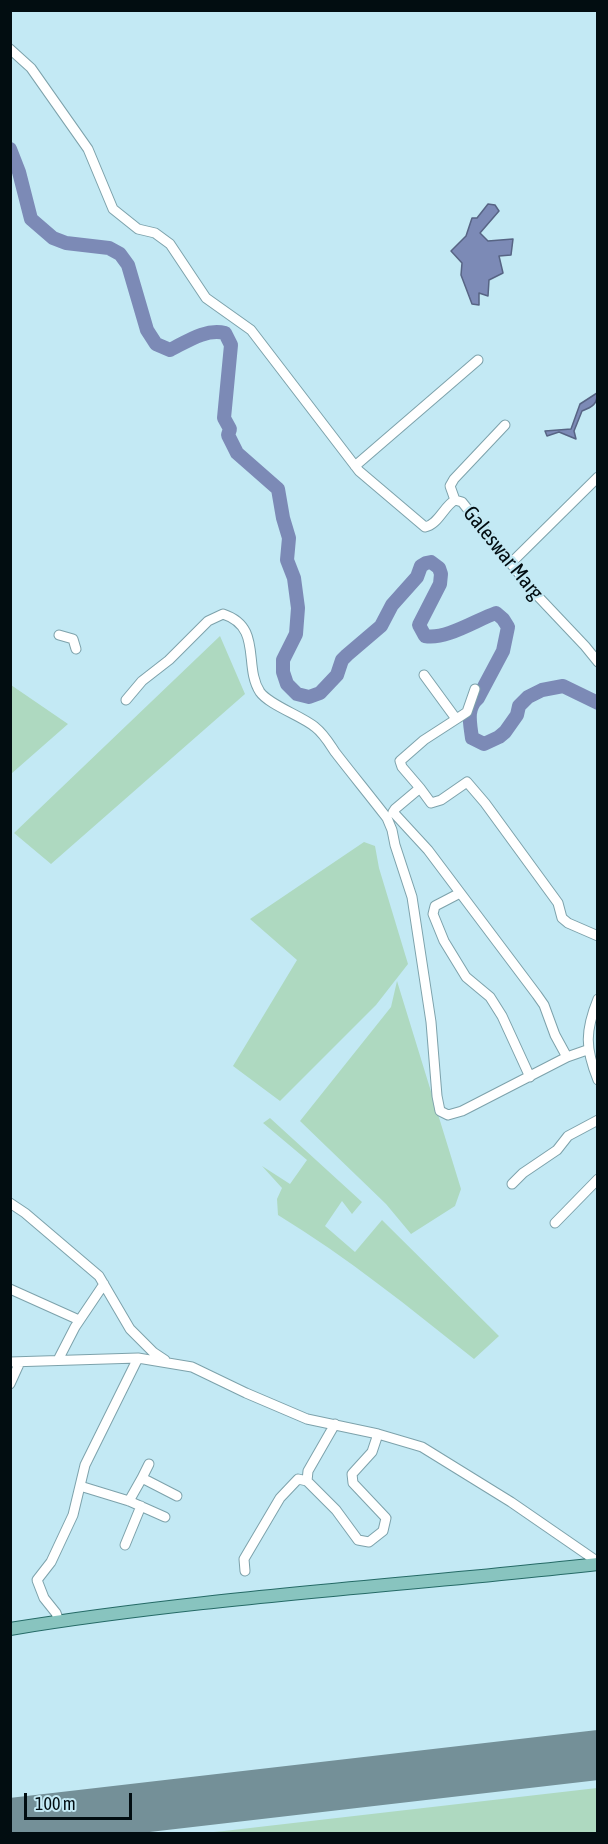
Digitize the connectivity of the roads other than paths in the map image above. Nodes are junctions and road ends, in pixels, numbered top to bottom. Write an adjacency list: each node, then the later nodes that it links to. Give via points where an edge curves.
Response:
1 (10, 50): 4 (street, Galeswar Marg, via 31,68 88,149 113,209 138,229 155,232 170,244 206,298 251,330)
2 (478, 360): 4 (street)
3 (504, 425): 6 (street, via 454,479 450,486)
4 (355, 466): 6 (street, Galeswar Marg, via 425,526 431,525)
5 (597, 477): 7 (street)
6 (455, 500): 7 (street, Galeswar Marg, via 462,502)
7 (511, 563): 10 (street, Galeswar Marg)
8 (60, 635): 9 (street, via 73,639)
9 (76, 649)
10 (597, 663)
11 (424, 675): 14 (street)
12 (475, 689): 14 (street, via 467,712)
13 (126, 700): 21 (street, via 208,621 222,614 240,624 248,638 254,680 262,695 315,726 387,818 392,830 412,897 440,1110 448,1115 462,1111)
14 (458, 718): 15 (street, via 400,761)
15 (420, 788): 16 (street, via 393,812); 17 (street, via 431,803 467,782 558,903 562,918)
16 (460, 893): 20 (street, via 544,1005); 21 (street, via 435,906 433,914 466,976 490,997 502,1016)
17 (597, 936)
18 (597, 999): 19 (street, via 590,1019)
19 (587, 1050): 20 (street); 22 (street)
20 (567, 1058): 21 (street)
21 (530, 1077)
22 (597, 1080)
23 (597, 1120): 25 (street, via 568,1136 557,1150)
24 (597, 1179): 27 (street)
25 (512, 1184)
26 (10, 1203): 28 (street)
27 (555, 1223)
28 (104, 1284): 30 (street); 33 (street, via 130,1329)
29 (10, 1289): 30 (street)
30 (79, 1320): 32 (street)
31 (138, 1358): 32 (street); 33 (street); 41 (street, via 85,1465)
32 (58, 1360): 34 (street)
33 (168, 1361): 36 (street, via 192,1366 307,1419)
34 (15, 1362): 35 (street)
35 (10, 1384)
36 (335, 1424): 37 (street); 40 (street, via 308,1471)
37 (378, 1434): 40 (street, via 372,1452 352,1474 353,1483 386,1518 383,1531 369,1542 358,1540); 47 (street, via 422,1447 511,1502)
38 (150, 1464): 39 (street)
39 (142, 1478): 42 (street); 43 (street)
40 (307, 1481): 48 (street, via 298,1479 280,1498 244,1559)
41 (80, 1486): 43 (street); 49 (street, via 73,1515 51,1562 37,1580)
42 (177, 1496)
43 (129, 1501): 44 (street)
44 (141, 1506): 45 (street); 46 (street)
45 (165, 1517)
46 (125, 1545)
47 (597, 1563): 49 (main road)
48 (246, 1571)
49 (59, 1621): 50 (main road)
50 (10, 1629)

